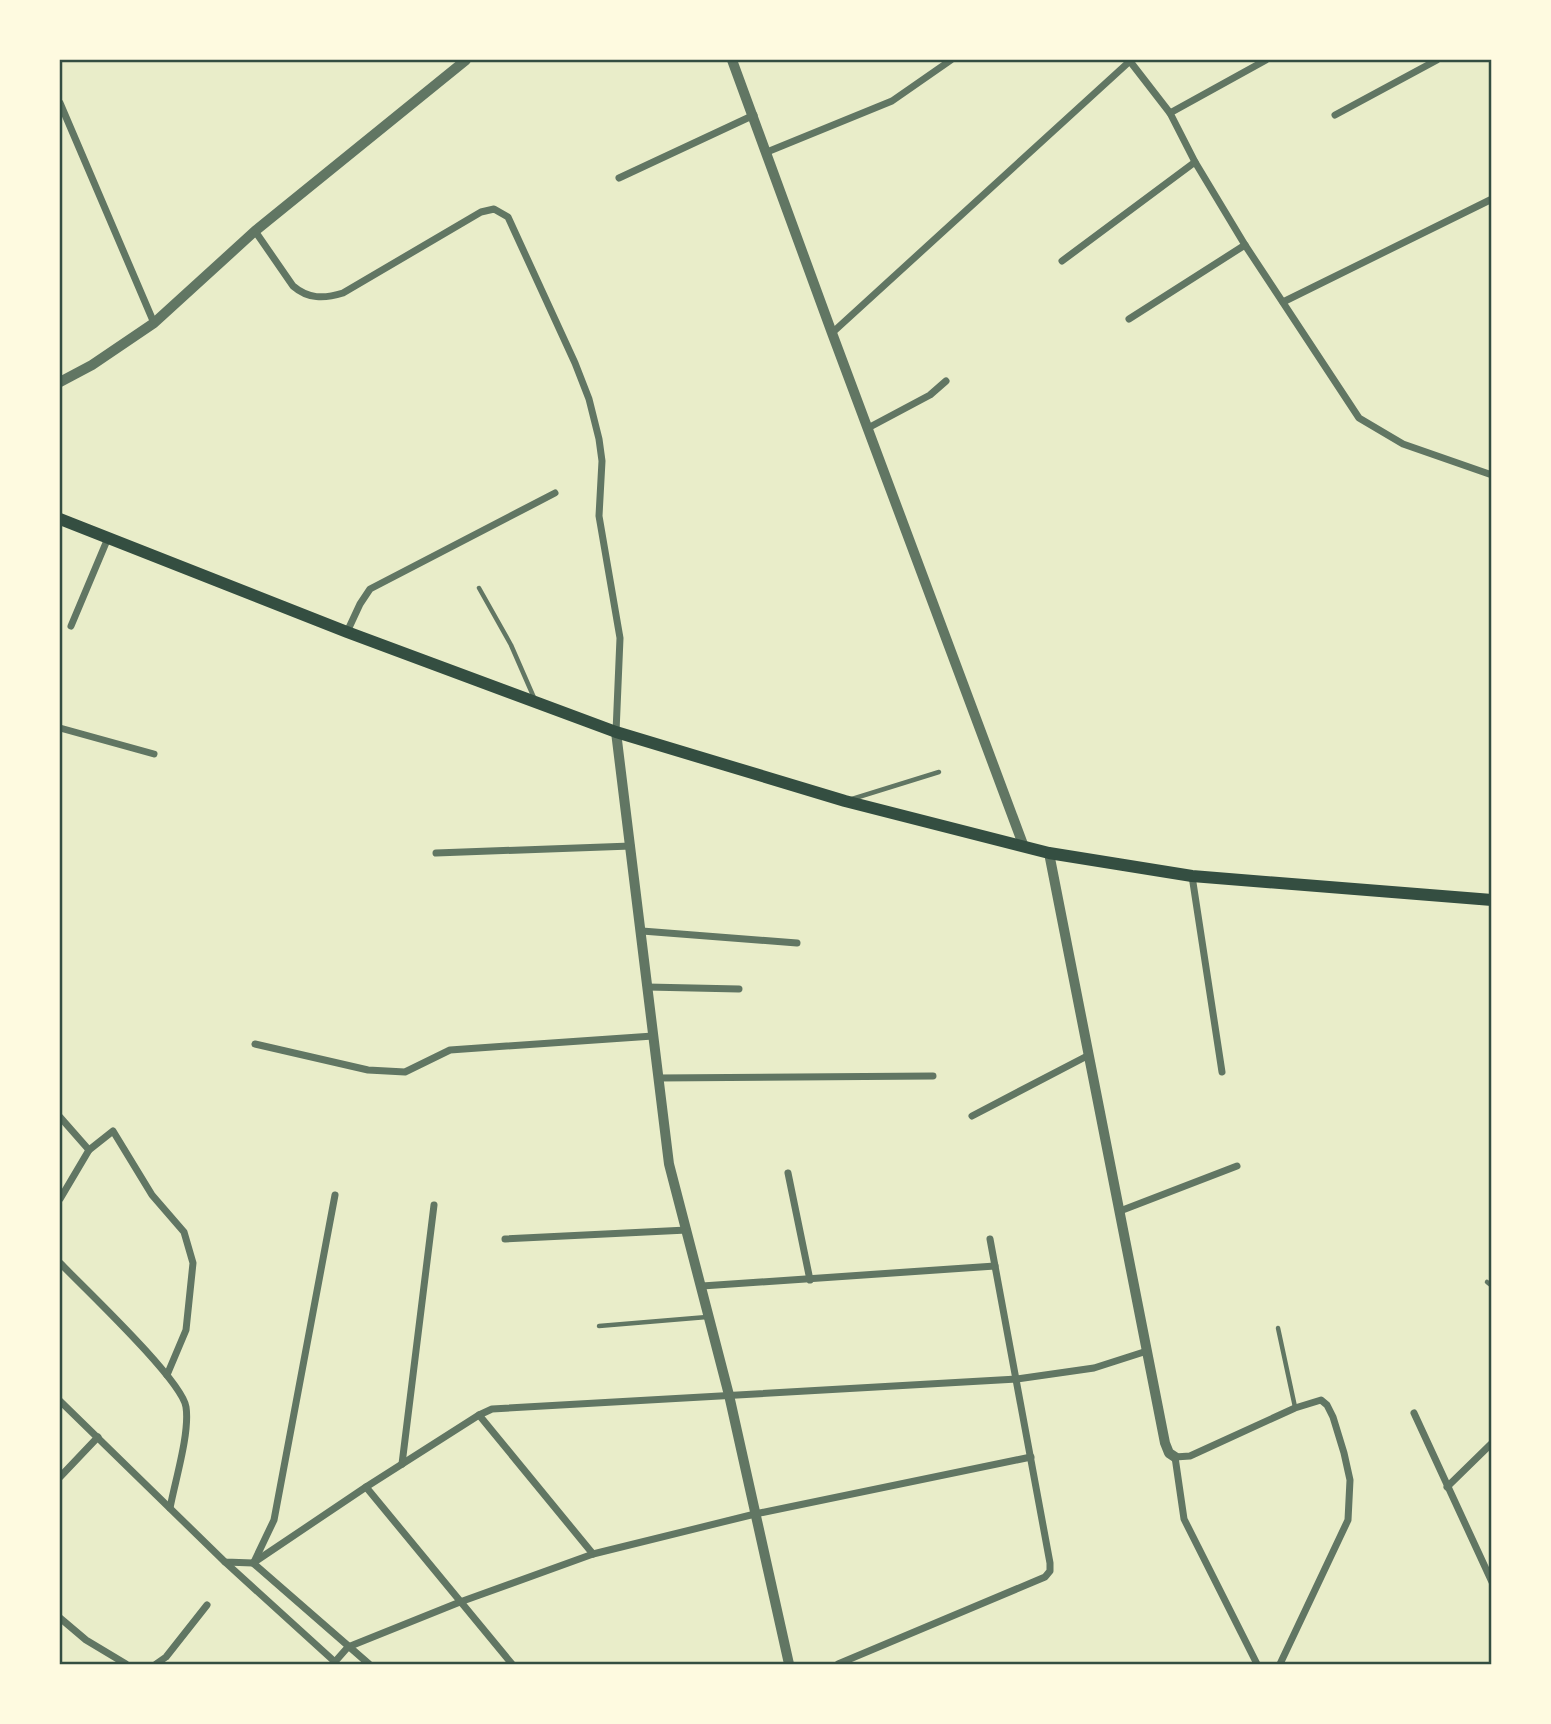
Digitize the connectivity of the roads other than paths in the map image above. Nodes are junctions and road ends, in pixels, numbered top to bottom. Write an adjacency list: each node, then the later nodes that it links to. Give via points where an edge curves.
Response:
1 (466, 60): 15 (street)
2 (732, 60): 10 (street)
3 (951, 60): 11 (street, via 892,101)
4 (1129, 60): 8 (street); 21 (street)
5 (1265, 60): 8 (street)
6 (1437, 60): 9 (street)
7 (60, 103): 20 (street)
8 (1170, 113): 12 (street)
9 (1335, 114)
10 (754, 115): 11 (street); 13 (street)
11 (767, 152): 21 (street)
12 (1195, 162): 16 (street); 17 (street)
13 (619, 178)
14 (1492, 200): 18 (street)
15 (256, 231): 20 (street); 34 (street, via 293,286 321,298 343,293 481,212 500,211 508,217 592,411 602,461 599,516 620,638)
16 (1245, 245): 18 (street); 19 (street)
17 (1062, 261)
18 (1283, 302): 25 (street, via 1359,418 1403,444)
19 (1129, 318)
20 (154, 323): 23 (street)
21 (832, 333): 24 (street)
22 (946, 381): 24 (street)
23 (60, 382)
24 (869, 428): 39 (street)
25 (1492, 475)
26 (555, 493): 31 (street, via 370,589)
27 (60, 519): 28 (main road)
28 (108, 538): 30 (street); 31 (main road)
29 (479, 589): 32 (lane)
30 (71, 626)
31 (347, 632): 32 (main road)
32 (536, 701): 34 (main road)
33 (60, 728): 35 (street)
34 (616, 732): 37 (main road); 38 (street)
35 (154, 754)
36 (939, 772): 37 (lane)
37 (845, 801): 39 (main road)
38 (631, 846): 40 (street); 44 (street)
39 (1024, 847): 41 (main road)
40 (436, 853)
41 (1049, 853): 42 (main road); 50 (street)
42 (1192, 876): 43 (main road); 51 (street)
43 (1492, 900)
44 (642, 931): 45 (street); 46 (street)
45 (797, 943)
46 (646, 987): 47 (street); 48 (street)
47 (739, 989)
48 (653, 1036): 49 (street, via 450,1050 405,1072 368,1070); 53 (street)
49 (255, 1044)
50 (1089, 1055): 54 (street); 62 (street)
51 (1222, 1072)
52 (933, 1076): 53 (street)
53 (659, 1078): 63 (street, via 669,1164)
54 (972, 1116)
55 (60, 1117): 56 (street)
56 (89, 1150): 60 (street); 74 (street, via 113,1131 152,1195 184,1232 193,1263 186,1330)
57 (1237, 1166): 62 (street)
58 (788, 1173): 68 (street)
59 (335, 1195): 93 (street, via 274,1520)
60 (60, 1199)
61 (434, 1205): 85 (street)
62 (1121, 1211): 73 (street)
63 (687, 1230): 64 (street); 69 (street)
64 (505, 1239)
65 (990, 1239): 67 (street)
66 (60, 1263): 74 (street)
67 (995, 1266): 68 (street); 75 (street)
68 (810, 1280): 69 (street)
69 (702, 1286): 70 (street)
70 (708, 1317): 71 (lane); 76 (street)
71 (599, 1326)
72 (1278, 1328): 78 (lane)
73 (1147, 1351): 75 (street, via 1094,1368); 84 (street, via 1164,1443)
74 (167, 1375): 89 (street, via 186,1406)
75 (1017, 1379): 76 (street); 83 (street)
76 (729, 1395): 80 (street, via 492,1409); 90 (street)
77 (60, 1401): 81 (street)
78 (1295, 1408): 84 (street, via 1190,1456); 107 (street, via 1318,1399 1333,1417 1350,1480 1348,1520)
79 (1413, 1413): 88 (street)
80 (479, 1415): 85 (street); 91 (street)
81 (98, 1437): 86 (street); 89 (street)
82 (1492, 1443): 88 (street)
83 (1031, 1457): 90 (street); 105 (street, via 1050,1563 1045,1577)
84 (1175, 1457): 106 (street, via 1184,1519)
85 (402, 1464): 87 (street)
86 (60, 1477)
87 (366, 1487): 93 (street); 95 (street)
88 (1447, 1487): 94 (street)
89 (170, 1508): 92 (street)
90 (755, 1514): 91 (street); 104 (street)
91 (593, 1554): 95 (street)
92 (225, 1562): 93 (street); 99 (street)
93 (253, 1563): 98 (street)
94 (1492, 1582)
95 (460, 1602): 98 (street); 103 (street)
96 (207, 1605): 101 (street)
97 (60, 1618): 100 (street)
98 (348, 1647): 99 (street); 102 (street)
99 (334, 1663)
100 (126, 1664)
101 (156, 1664)
102 (369, 1664)
103 (512, 1664)
104 (789, 1664)
105 (838, 1664)
106 (1257, 1664)
107 (1280, 1664)

